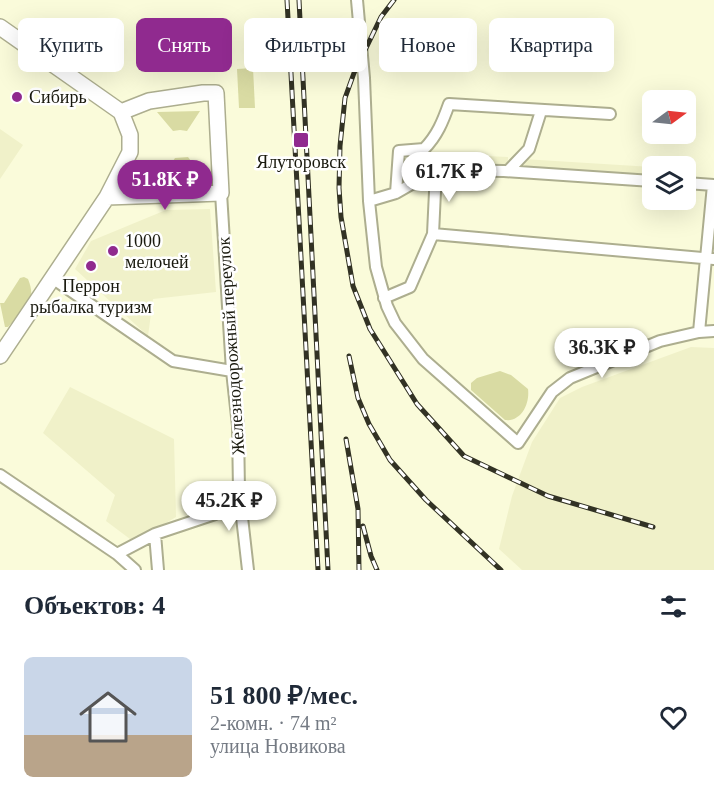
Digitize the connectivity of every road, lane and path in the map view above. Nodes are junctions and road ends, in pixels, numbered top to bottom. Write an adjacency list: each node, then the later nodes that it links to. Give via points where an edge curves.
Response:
1 (357, 0): 14 (street)
2 (0, 27): 4 (main road)
3 (541, 111): 5 (street); 7 (street, via 529,149); 11 (street, via 449,104 442,123 424,149 399,151)
4 (121, 112): 12 (main road, Железнодорожный переулок, via 149,100 216,93); 13 (main road, via 130,135 130,152)
5 (610, 114)
6 (436, 170): 7 (street); 11 (street); 15 (street)
7 (508, 171): 8 (street)
8 (642, 180)
9 (696, 184): 10 (street)
10 (714, 185): 16 (street)
11 (396, 193): 14 (street)
12 (221, 194): 13 (main road); 22 (street, Железнодорожный переулок)
13 (107, 196): 17 (main road)
14 (369, 201): 18 (street, via 375,267)
15 (433, 234): 16 (street); 18 (street, via 410,287)
16 (710, 258): 20 (street)
17 (52, 279): 21 (main road); 22 (street, via 174,361)
18 (384, 298): 20 (street, via 395,323 423,358 518,443 552,392 570,378 660,341)
19 (714, 331): 20 (street)
20 (699, 332)
21 (0, 356)
22 (232, 371): 24 (street, Железнодорожный переулок)
23 (0, 474): 26 (street)
24 (239, 491): 25 (street, via 214,514); 29 (street, Железнодорожный переулок)
25 (155, 534): 26 (street); 28 (street)
26 (117, 554): 27 (street)
27 (135, 570)
28 (158, 570)
29 (248, 570)

